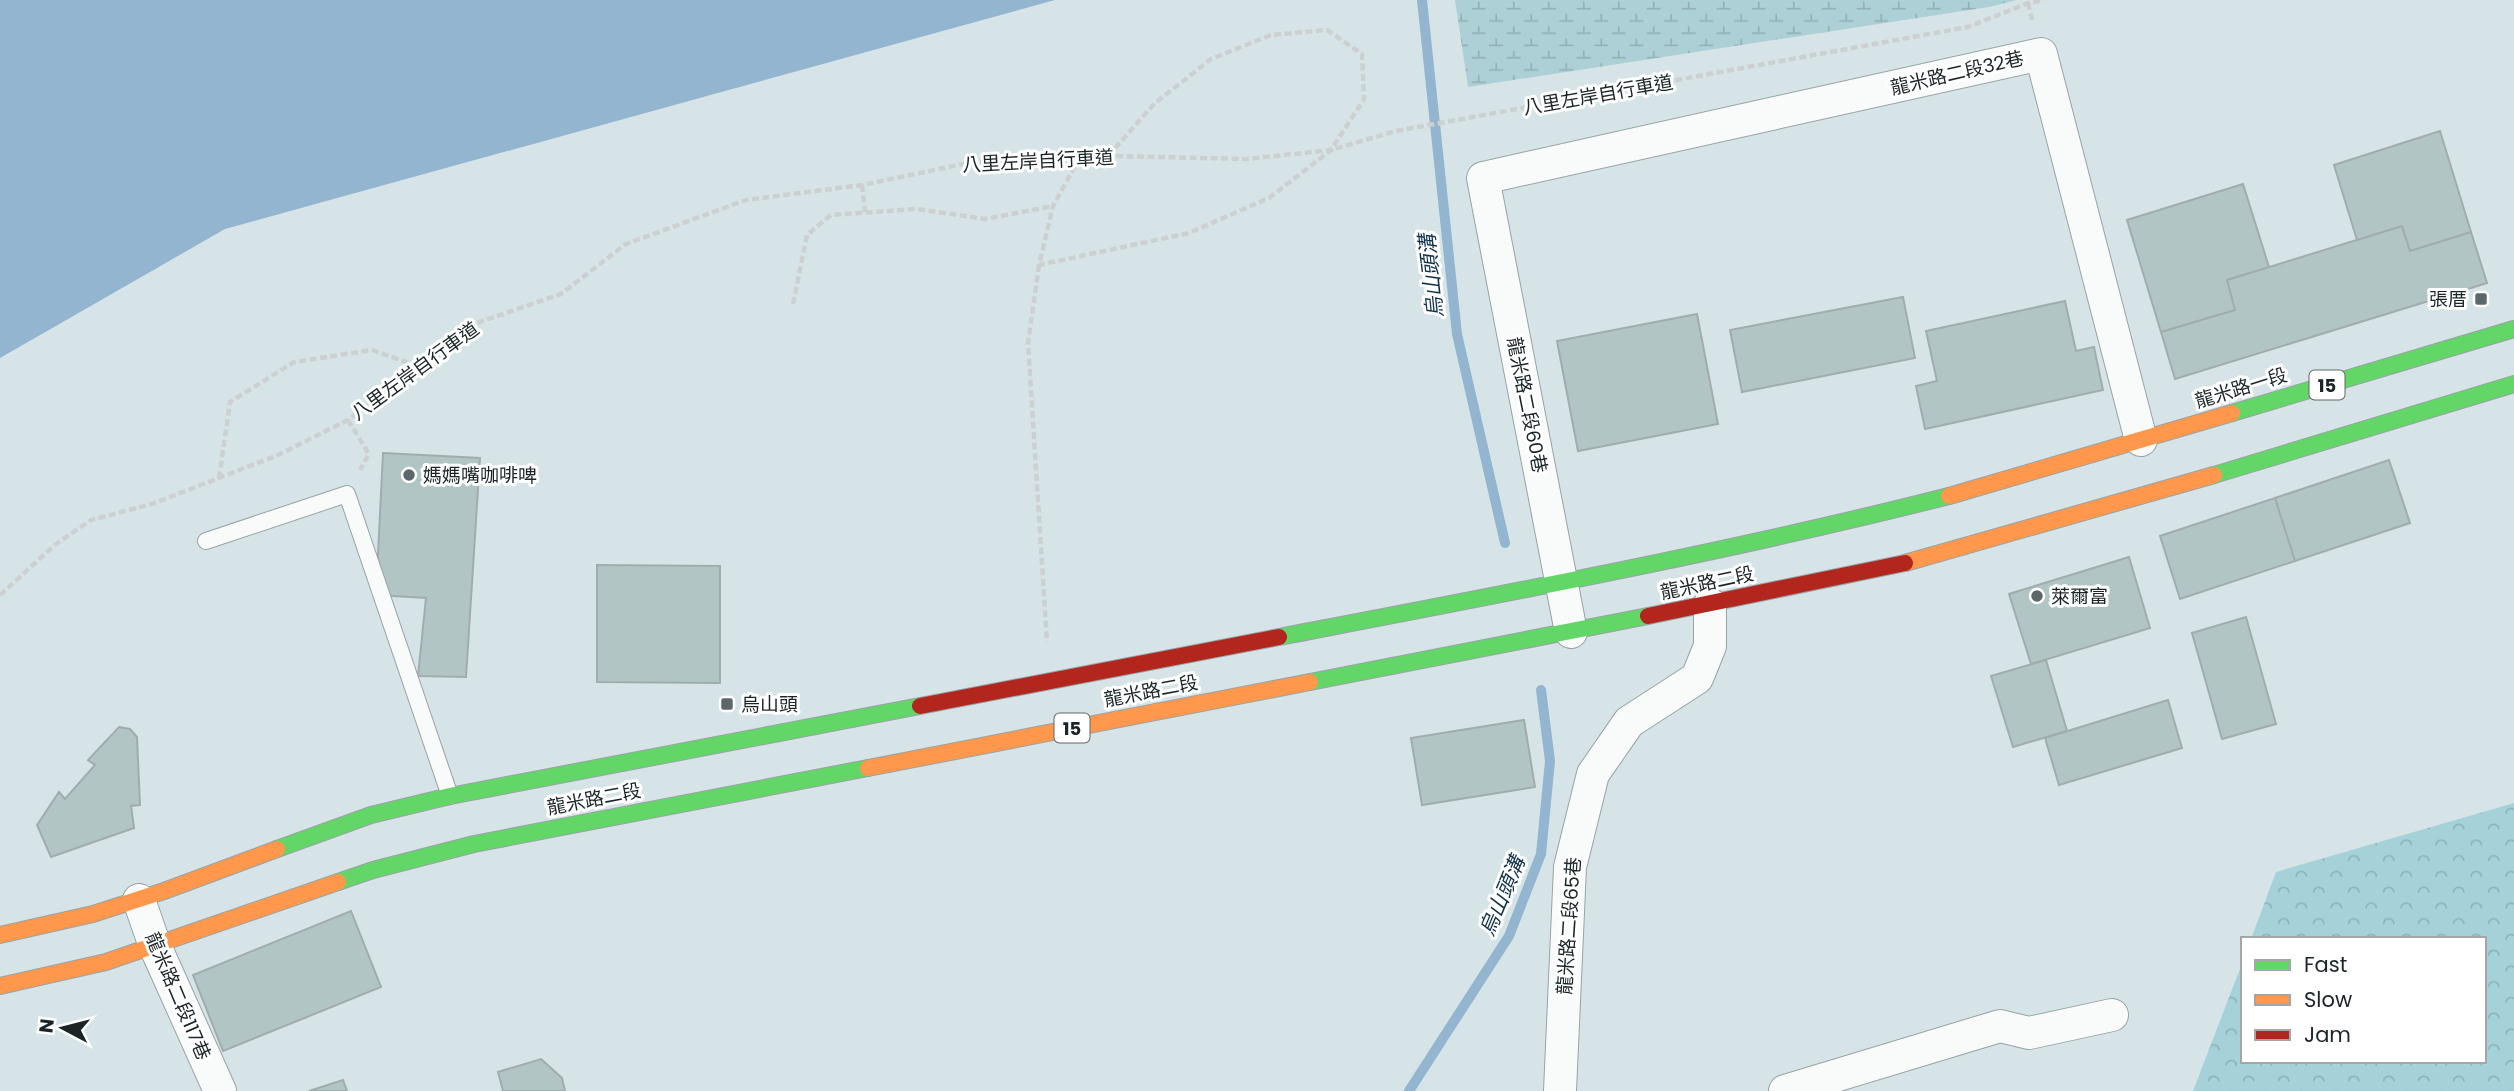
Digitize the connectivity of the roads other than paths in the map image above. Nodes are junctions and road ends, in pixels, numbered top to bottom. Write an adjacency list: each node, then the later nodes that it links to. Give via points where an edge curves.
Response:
1 (1483, 178): 4 (street, 龍米路二段32巷, via 2041,54); 6 (street, 龍米路二段60巷)
2 (2514, 329): 4 (main road, 龍米路一段 / 15)
3 (2514, 384): 7 (main road, 龍米路二段 / 15, via 1900,564)
4 (2141, 440): 6 (main road, 龍米路二段 / 15, via 1831,526)
5 (206, 541): 9 (lane, via 347,494)
6 (1562, 583): 8 (street, 龍米路二段60巷); 9 (main road, 龍米路二段 / 15)
7 (1710, 604): 8 (main road, 龍米路二段 / 15); 16 (street, 龍米路二段65巷, via 1710,646 1697,678 1629,722 1593,774 1570,867)
8 (1571, 632): 12 (main road, 龍米路二段 / 15, via 474,844 373,870)
9 (450, 796): 10 (main road, 龍米路二段 / 15, via 371,816)
10 (139, 900): 11 (main road, 龍米路二段 / 15); 12 (street, 龍米路二段117巷)
11 (0, 935)
12 (155, 946): 13 (main road, 龍米路二段 / 15); 15 (street, 龍米路二段117巷)
13 (0, 986)
14 (2112, 1015): 17 (street, via 2029,1033 2000,1026)
15 (220, 1091)
16 (1560, 1091)
17 (1785, 1091)

